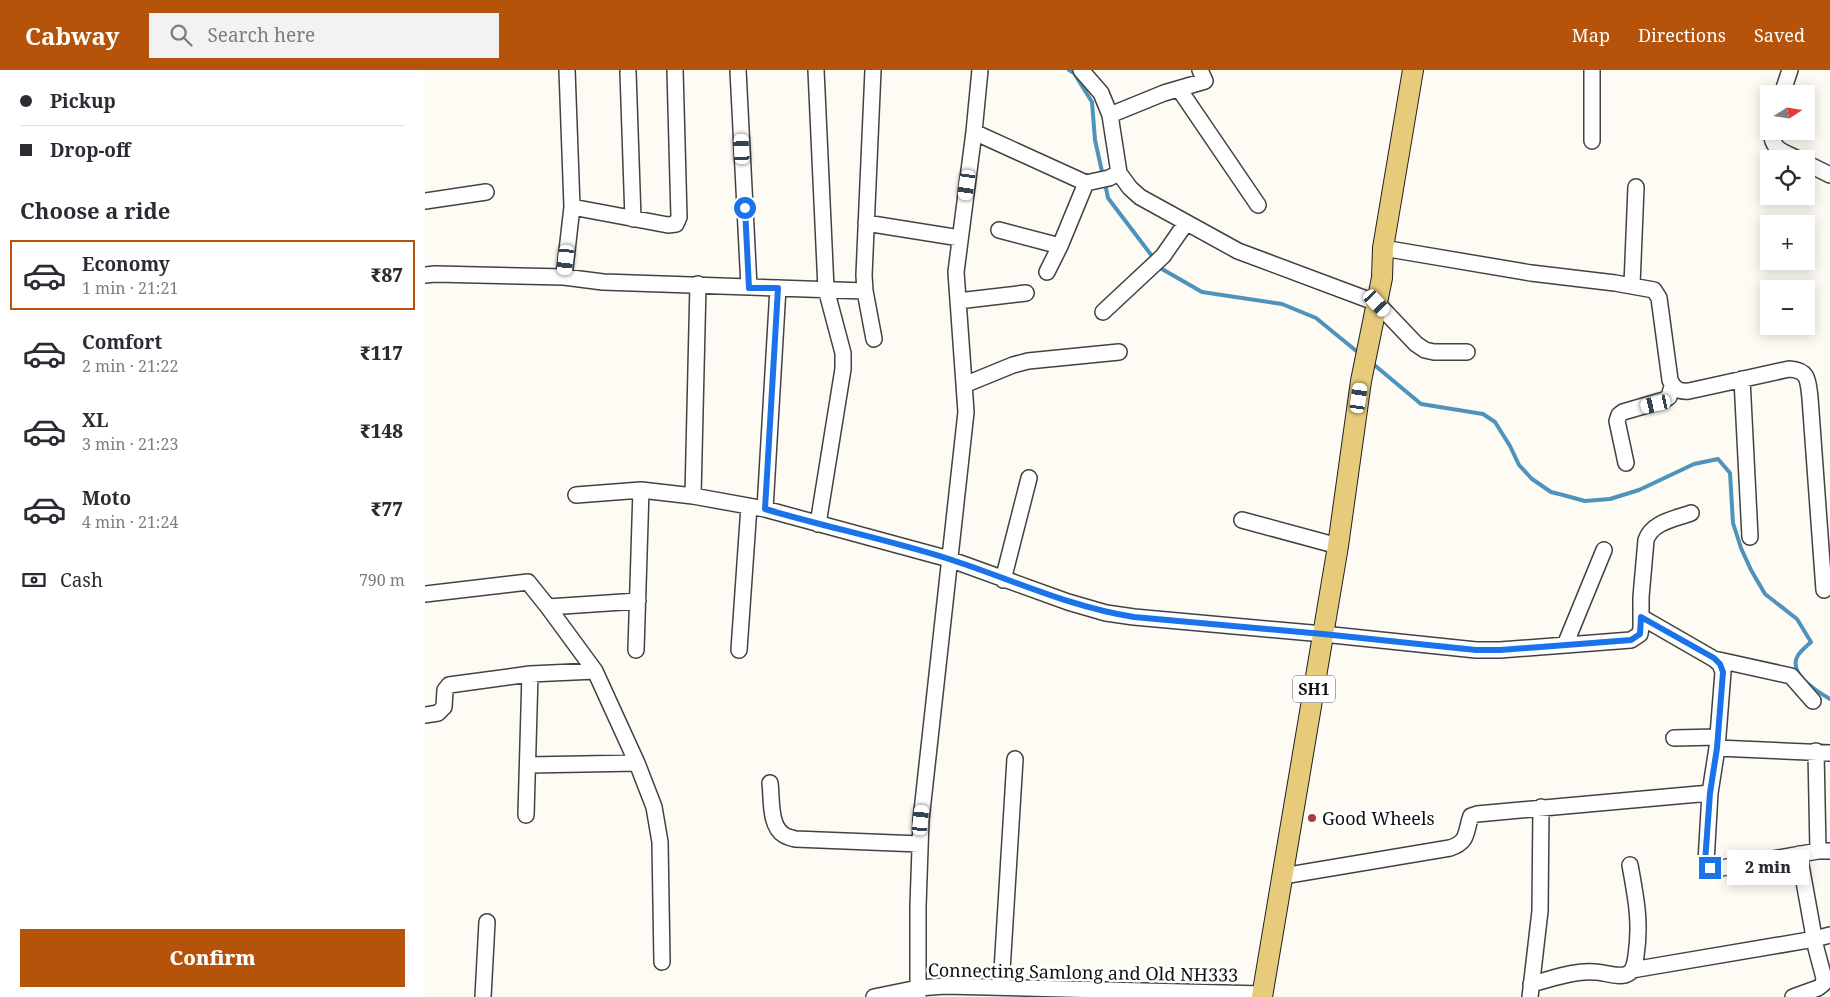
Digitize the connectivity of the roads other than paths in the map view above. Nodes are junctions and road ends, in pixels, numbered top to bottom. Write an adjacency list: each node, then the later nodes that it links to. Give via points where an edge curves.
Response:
1 (567, 70): 29 (street)
2 (675, 70): 30 (street, via 679,217 676,224 668,226)
3 (737, 70): 42 (street)
4 (816, 70): 44 (street)
5 (873, 70): 31 (street)
6 (980, 70): 17 (street)
7 (1081, 70): 16 (street, via 1101,93)
8 (1199, 70): 15 (street, via 1205,81)
9 (1413, 70): 36 (main road)
10 (1426, 70): 36 (main road)
11 (1592, 70): 19 (street)
12 (1790, 70): 14 (street)
13 (628, 72): 30 (street)
14 (1785, 85)
15 (1179, 89): 16 (street); 28 (street)
16 (1110, 115): 22 (street)
17 (974, 132): 24 (street); 34 (street)
18 (1771, 140): 20 (street)
19 (1592, 141)
20 (1779, 150)
21 (1815, 168): 23 (street)
22 (1114, 175): 24 (street); 32 (street, via 1140,197)
23 (1830, 175)
24 (1090, 183): 35 (street)
25 (1636, 187): 41 (street)
26 (486, 192): 27 (street)
27 (425, 201)
28 (1258, 205)
29 (572, 207): 30 (street); 39 (street)
30 (633, 219)
31 (866, 223): 34 (street); 45 (street)
32 (1186, 223): 48 (street, via 1238,251); 49 (street, via 1157,260)
33 (999, 230): 35 (street)
34 (960, 238): 47 (street)
35 (1060, 246): 37 (street)
36 (1389, 249): 41 (street, via 1531,273); 48 (main road)
37 (1047, 272)
38 (425, 276): 39 (street)
39 (564, 278): 40 (street)
40 (698, 284): 42 (street); 60 (street)
41 (1632, 285): 55 (street, via 1654,290 1659,298 1668,373)
42 (749, 288): 43 (street)
43 (778, 288): 44 (street); 62 (street)
44 (826, 289): 45 (street); 65 (street, via 843,353 843,369)
45 (865, 291): 50 (street)
46 (1026, 293): 47 (street)
47 (957, 302): 54 (street)
48 (1377, 303): 52 (street, via 1425,350); 67 (main road, SH1, via 1361,381)
49 (1103, 312)
50 (874, 338)
51 (1119, 352): 54 (street, via 1028,361)
52 (1467, 352)
53 (1742, 379): 55 (street, via 1689,392 1680,392); 66 (street); 68 (street, via 1789,369 1798,369 1805,374)
54 (964, 385): 70 (street, via 966,412)
55 (1673, 386): 56 (street, via 1665,400 1619,415 1617,421)
56 (1626, 463)
57 (1029, 478): 71 (street)
58 (641, 490): 59 (street); 60 (street); 74 (street)
59 (576, 495)
60 (693, 496): 61 (street)
61 (749, 506): 62 (street); 80 (street)
62 (765, 509): 65 (street)
63 (1691, 513): 76 (street, via 1656,526 1648,533)
64 (1241, 520): 67 (street)
65 (818, 524): 70 (street)
66 (1749, 537)
67 (1338, 546): 77 (main road, SH1)
68 (1825, 549): 72 (street)
69 (1604, 550): 78 (street)
70 (949, 559): 71 (street); 96 (street)
71 (1003, 580): 77 (street, via 1106,613)
72 (1824, 590)
73 (425, 594): 75 (street, via 528,582)
74 (638, 601): 75 (street); 79 (street)
75 (548, 607): 82 (street)
76 (1641, 617): 78 (street, via 1640,634 1631,640); 81 (street)
77 (1323, 634): 78 (street, via 1476,650); 100 (main road, SH1)
78 (1565, 644)
79 (636, 650)
80 (739, 650)
81 (1714, 658): 84 (street, via 1791,676); 87 (street, via 1723,672)
82 (595, 671): 83 (street); 90 (street)
83 (530, 674): 85 (street, via 449,685 445,690 444,707 438,713); 91 (street)
84 (1813, 701)
85 (425, 715)
86 (1674, 738): 87 (street)
87 (1718, 743): 88 (street); 93 (street)
88 (1823, 752): 97 (street)
89 (1015, 759): 106 (street)
90 (637, 763): 91 (street); 104 (street, via 653,806 661,842)
91 (528, 765): 95 (street)
92 (770, 784): 96 (street, via 774,823 784,835 795,839)
93 (1710, 793): 94 (street); 98 (street, via 1705,862 1710,868)
94 (1541, 807): 100 (street, via 1471,816 1465,838 1450,848); 107 (street, via 1540,911)
95 (526, 815)
96 (920, 844): 108 (street)
97 (1824, 851): 98 (street)
98 (1799, 854): 103 (street)
99 (1631, 865): 105 (street, via 1639,926)
100 (1283, 876): 109 (main road, SH1)
101 (487, 922): 111 (street)
102 (1830, 935): 103 (street)
103 (1815, 940): 105 (street); 110 (street, via 1823,984)
104 (662, 962)
105 (1632, 970): 107 (street, via 1623,975 1582,972)
106 (1001, 987): 108 (street, Connecting Samlong and Old NH333, via 945,986); 109 (street, Connecting Samlong and Old NH333)
107 (1531, 990)
108 (918, 992): 112 (street, Connecting Samlong and Old NH333)
109 (1262, 996)
110 (1799, 996)
111 (483, 997)
112 (874, 997)

